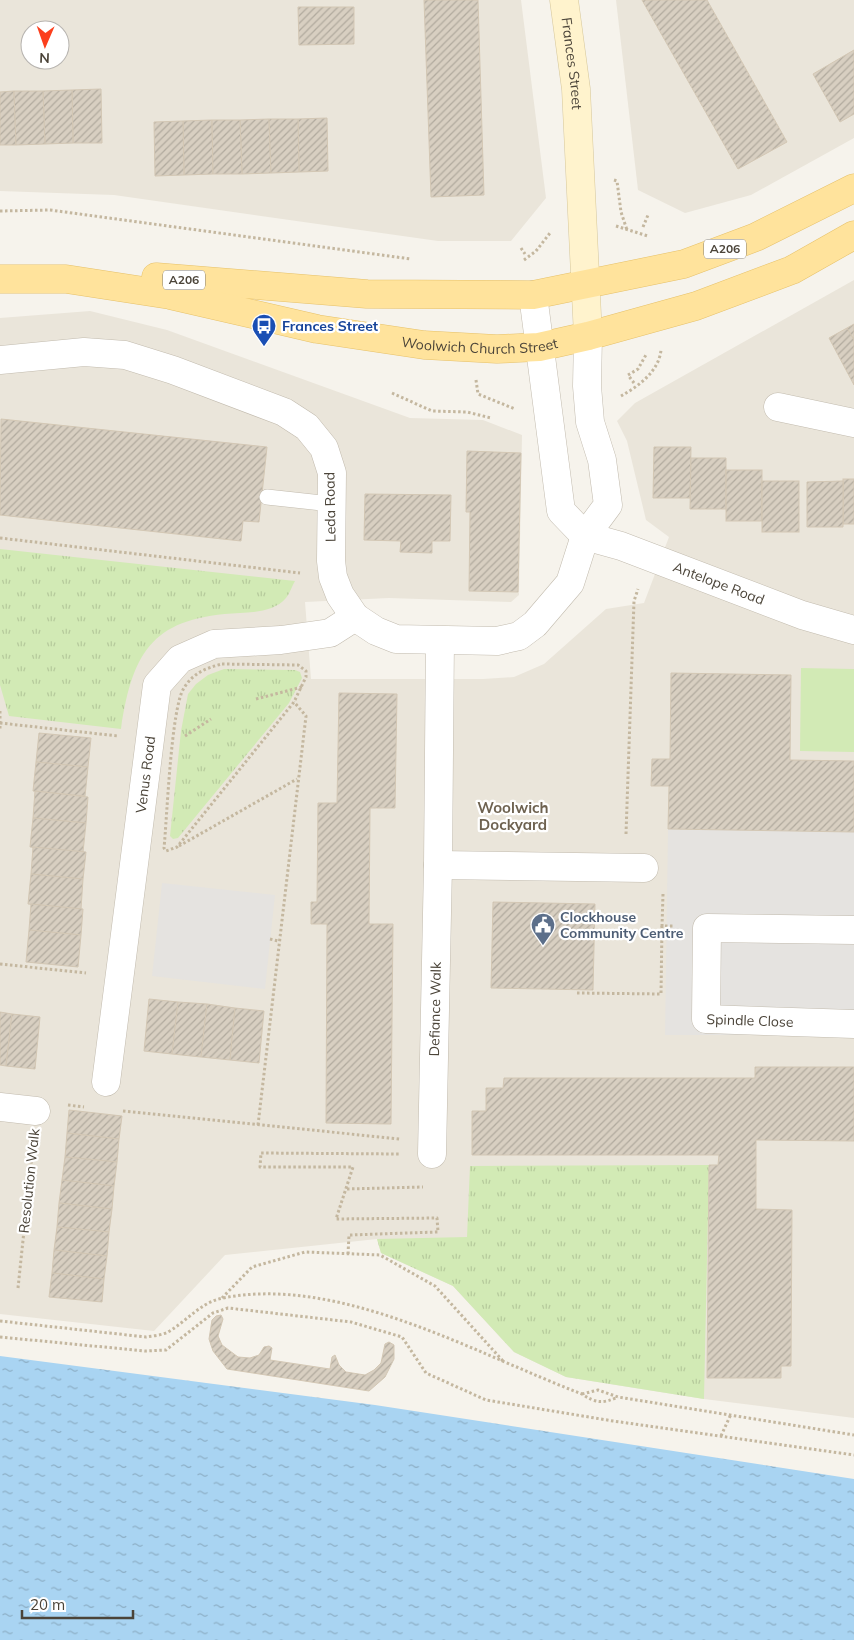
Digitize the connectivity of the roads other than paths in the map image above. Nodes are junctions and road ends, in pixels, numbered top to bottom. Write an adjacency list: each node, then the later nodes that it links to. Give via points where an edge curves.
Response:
1 (564, 0): 6 (street, Frances Street, via 576,89)
2 (854, 188): 6 (main road, A206, via 724,250 684,264)
3 (854, 235): 8 (main road, Woolwich Church Street / A206, via 792,270 701,305)
4 (0, 268): 7 (main road, A206, via 64,268 243,286 367,294)
5 (0, 279): 9 (main road, Woolwich Church Street / A206, via 66,279 170,295 317,329 424,345 497,349)
6 (586, 283): 7 (main road, A206); 8 (street, Frances Street)
7 (533, 295): 9 (street)
8 (588, 336): 9 (main road, Woolwich Church Street / A206); 15 (street, Leda Road, via 590,422 604,468 608,506)
9 (538, 347): 15 (street, via 561,511)
10 (0, 360): 14 (street, Leda Road, via 84,352 125,356 173,370 284,412 307,426 324,448 332,473)
11 (778, 407): 12 (street)
12 (854, 423)
13 (267, 497): 14 (lane)
14 (331, 504): 16 (street, Leda Road, via 333,577 340,595)
15 (585, 536): 17 (street, Antelope Road, via 621,546 802,615); 18 (street, Leda Road, via 570,583 535,624 519,636 498,641)
16 (355, 617): 18 (street, Leda Road, via 396,639); 23 (street, Venus Road, via 330,633 214,644 180,659 157,684 161,741 119,976)
17 (854, 630)
18 (440, 641): 19 (street, Defiance Walk)
19 (438, 865): 20 (street); 26 (street, Defiance Walk)
20 (634, 868)
21 (854, 930): 22 (street, Spindle Close, via 707,928 706,1019)
22 (854, 1024)
23 (106, 1082)
24 (0, 1107): 25 (street, Resolution Walk)
25 (36, 1111)
26 (432, 1148)

